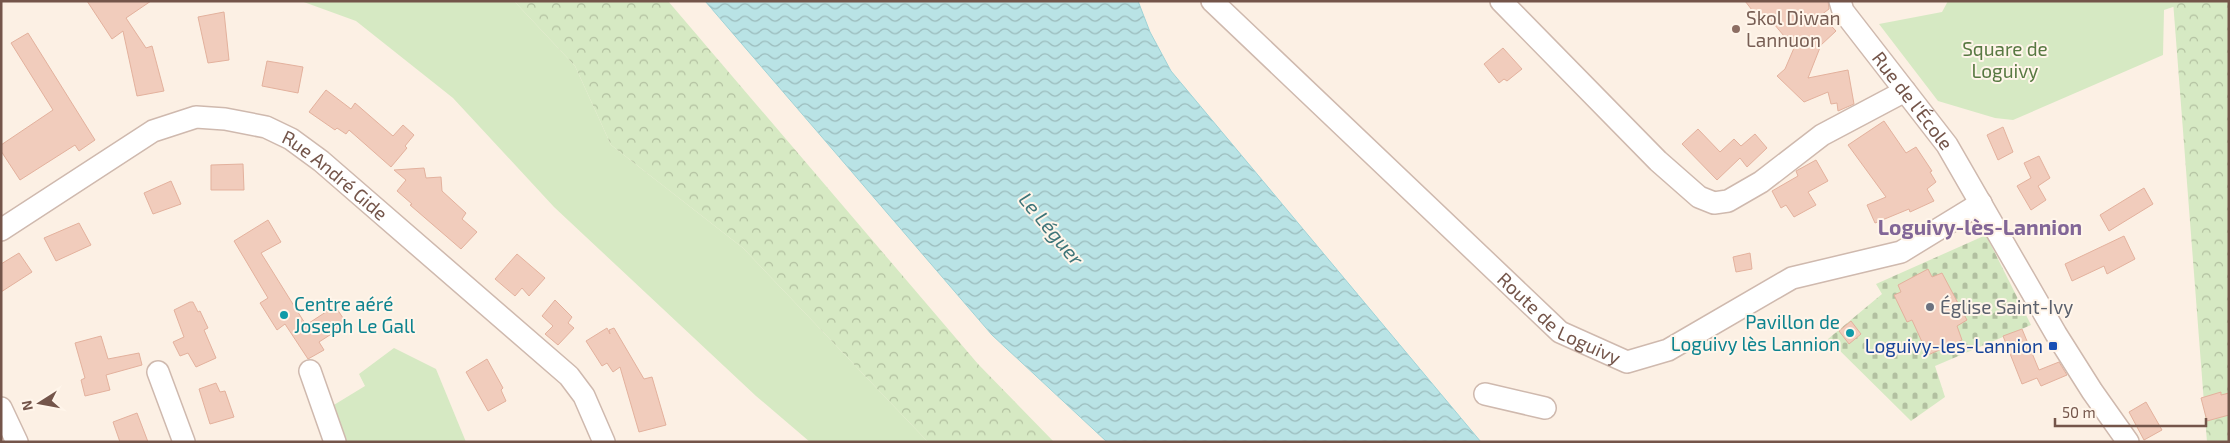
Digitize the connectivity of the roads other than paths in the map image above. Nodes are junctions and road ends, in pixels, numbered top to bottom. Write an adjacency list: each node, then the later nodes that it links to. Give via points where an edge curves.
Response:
1 (1212, 1): 5 (street, Route de Loguivy, via 1560,332 1627,362 1668,350 1792,278 1901,252)
2 (1501, 1): 4 (street, via 1658,161 1699,198 1714,203 1728,201 1761,182 1822,135)
3 (1840, 1): 4 (street, Rue de l'École, via 1843,11)
4 (1905, 91): 5 (street, Rue de l'École, via 1947,145)
5 (1982, 203): 16 (street, Rue de l'École, via 2061,342)
6 (1, 230): 15 (street, Rue André Gide, via 153,131 176,122 196,117 266,127 291,139 321,161 569,376 584,396)
7 (310, 371): 14 (street)
8 (158, 372): 13 (street)
9 (1485, 394): 11 (street)
10 (1, 408): 12 (street)
11 (1545, 408)
12 (17, 442)
13 (184, 442)
14 (335, 442)
15 (604, 442)
16 (2128, 442)

